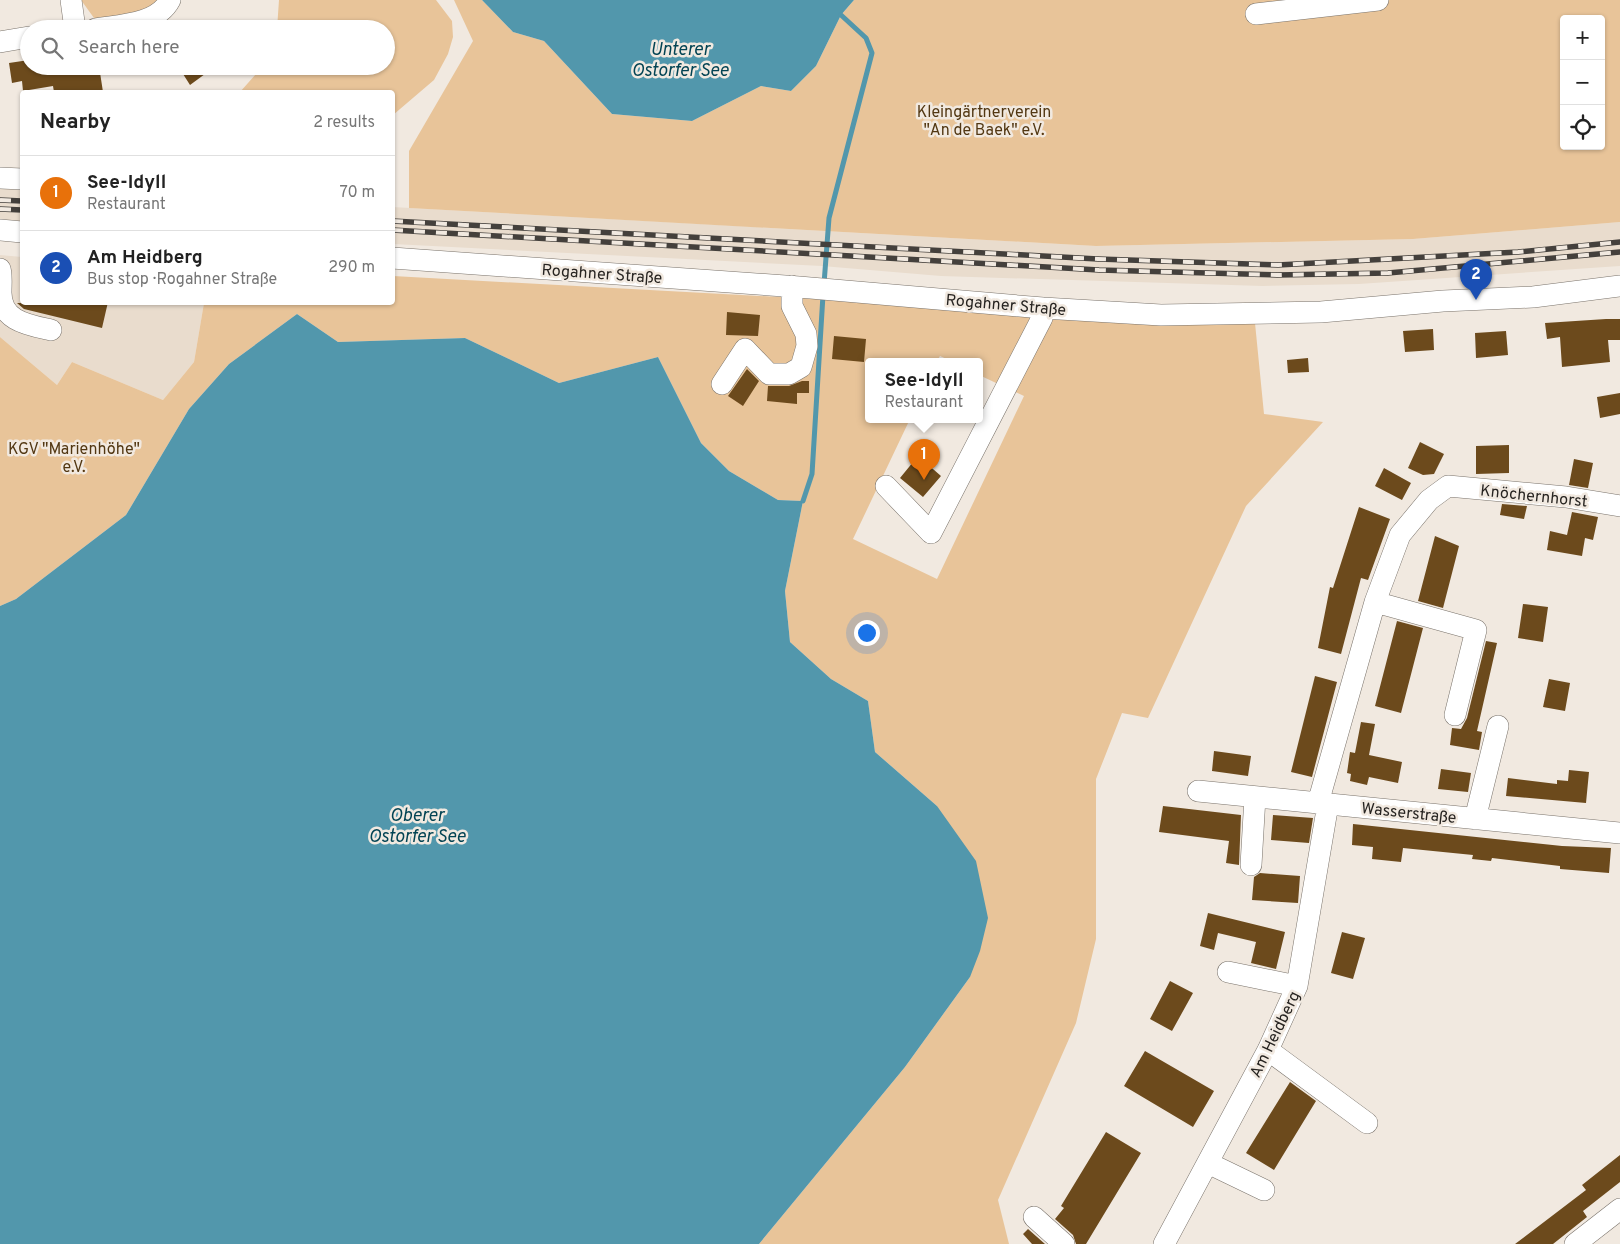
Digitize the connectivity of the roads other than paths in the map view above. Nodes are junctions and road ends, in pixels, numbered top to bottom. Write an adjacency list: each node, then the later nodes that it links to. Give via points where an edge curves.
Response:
1 (71, 0): 5 (street)
2 (170, 0): 6 (street, via 153,16)
3 (1378, 0): 4 (street)
4 (1256, 14)
5 (74, 20)
6 (143, 20)
7 (20, 39): 8 (street)
8 (0, 42)
9 (0, 178): 10 (street)
10 (20, 179)
11 (0, 230): 12 (street)
12 (20, 232)
13 (395, 258): 16 (street, Rogahner Straße)
14 (0, 269): 18 (street, via 0,295 5,311 21,324)
15 (1620, 286): 17 (street, Rogahner Straße, via 1533,297 1321,312 1161,315)
16 (799, 287): 17 (street, Rogahner Straße); 19 (street, via 792,306 806,334 807,346 801,367 789,374 769,374 745,349)
17 (1043, 308): 20 (street, via 1042,318 931,533)
18 (50, 330)
19 (722, 384)
20 (886, 486)
21 (1448, 486): 22 (street, Knöchernhorst, via 1566,497); 23 (street, Am Heidberg, via 1429,500 1400,535)
22 (1620, 506)
23 (1375, 602): 24 (street, via 1476,630); 28 (street, Am Heidberg)
24 (1455, 715)
25 (1498, 726): 29 (street)
26 (1198, 791): 27 (street, Wasserstraße)
27 (1255, 797): 28 (street, Wasserstraße); 31 (street)
28 (1323, 804): 29 (street, Wasserstraße); 33 (street, Am Heidberg)
29 (1476, 819): 30 (street, Wasserstraße)
30 (1620, 833)
31 (1251, 865)
32 (1228, 972): 33 (street)
33 (1297, 986): 34 (street, Am Heidberg)
34 (1268, 1050): 35 (street); 36 (street, Am Heidberg)
35 (1368, 1123)
36 (1208, 1162): 37 (street); 41 (street, Am Heidberg)
37 (1264, 1190)
38 (1620, 1209): 42 (street)
39 (1034, 1217): 40 (street)
40 (1064, 1244)
41 (1164, 1244)
42 (1575, 1244)

